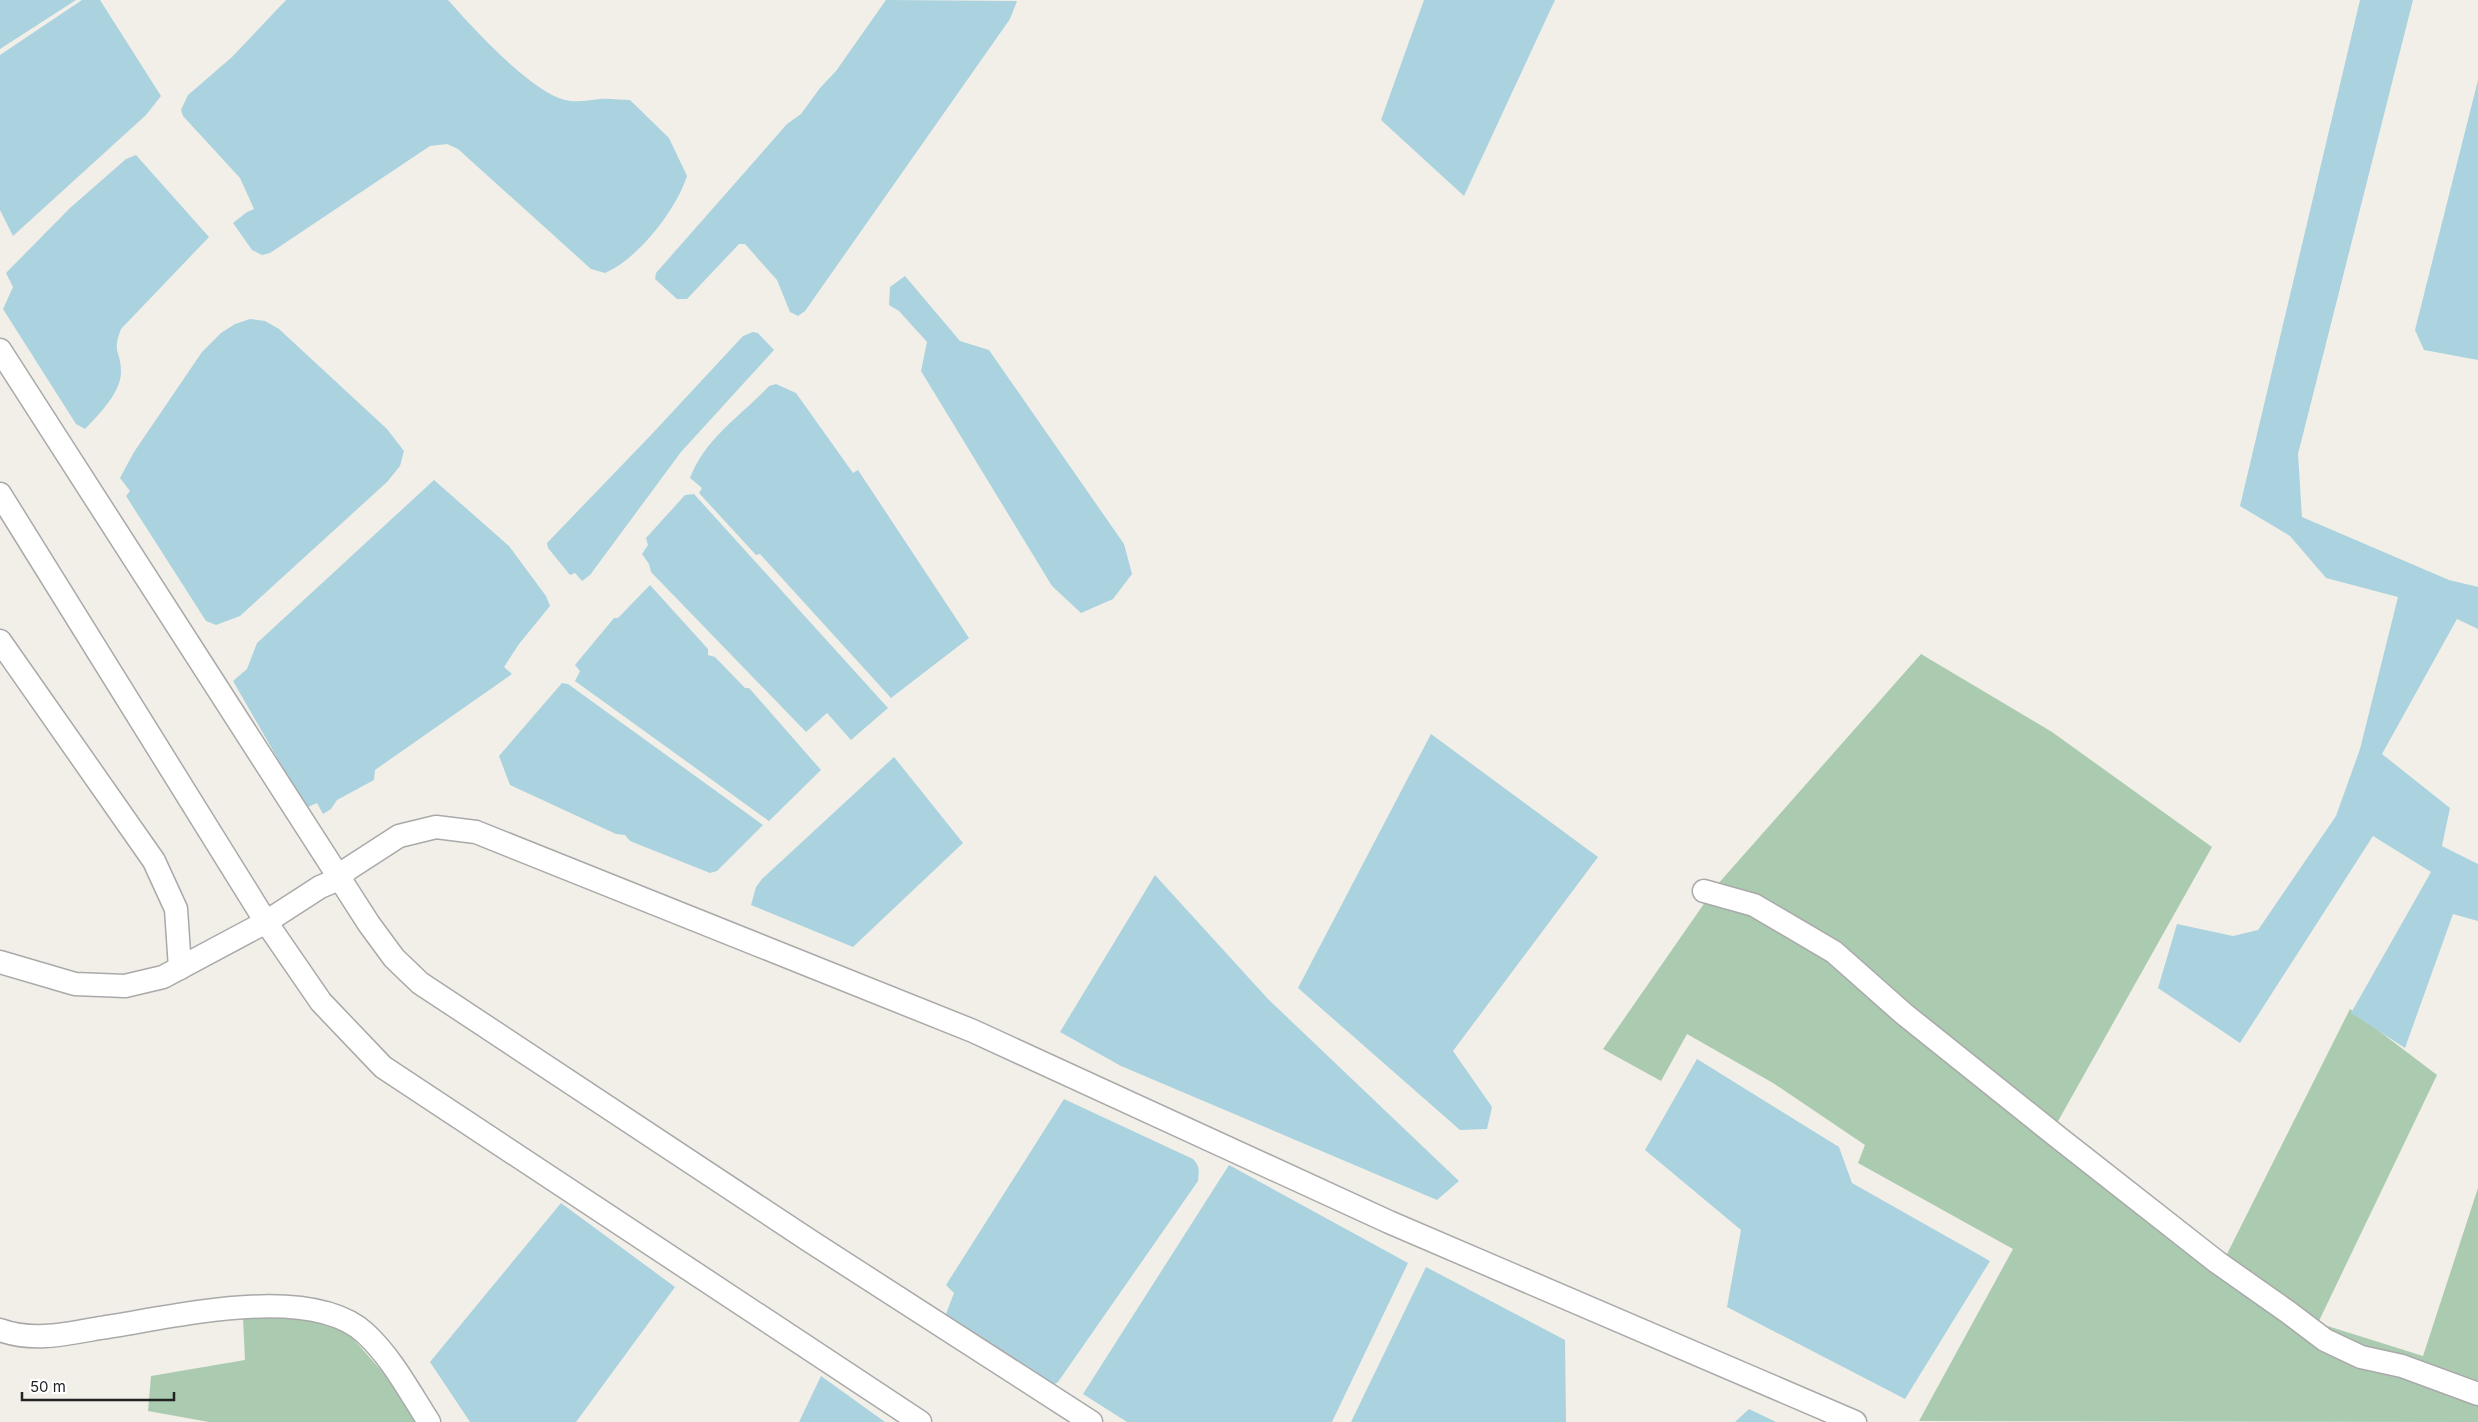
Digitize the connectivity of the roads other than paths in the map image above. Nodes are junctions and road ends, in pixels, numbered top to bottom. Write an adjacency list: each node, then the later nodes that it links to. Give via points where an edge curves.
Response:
1 (0, 350): 4 (street)
2 (0, 494): 6 (street)
3 (0, 641): 8 (street, via 154,861 176,909)
4 (330, 883): 6 (street); 13 (street, via 394,958 420,983); 14 (street, via 399,836 436,826 476,832 973,1032 1390,1222)
5 (1704, 891): 10 (street, via 1754,905 1834,952 1904,1014 2051,1132 2217,1262 2325,1340 2361,1357 2402,1366)
6 (271, 919): 8 (street); 12 (street, via 321,1002 383,1067)
7 (0, 962): 8 (street, via 74,984 125,986 163,977)
8 (180, 968)
9 (0, 1330): 11 (street, via 38,1338 247,1307 324,1312 346,1319 388,1358)
10 (2478, 1394)
11 (428, 1422)
12 (920, 1422)
13 (1091, 1422)
14 (1855, 1422)

